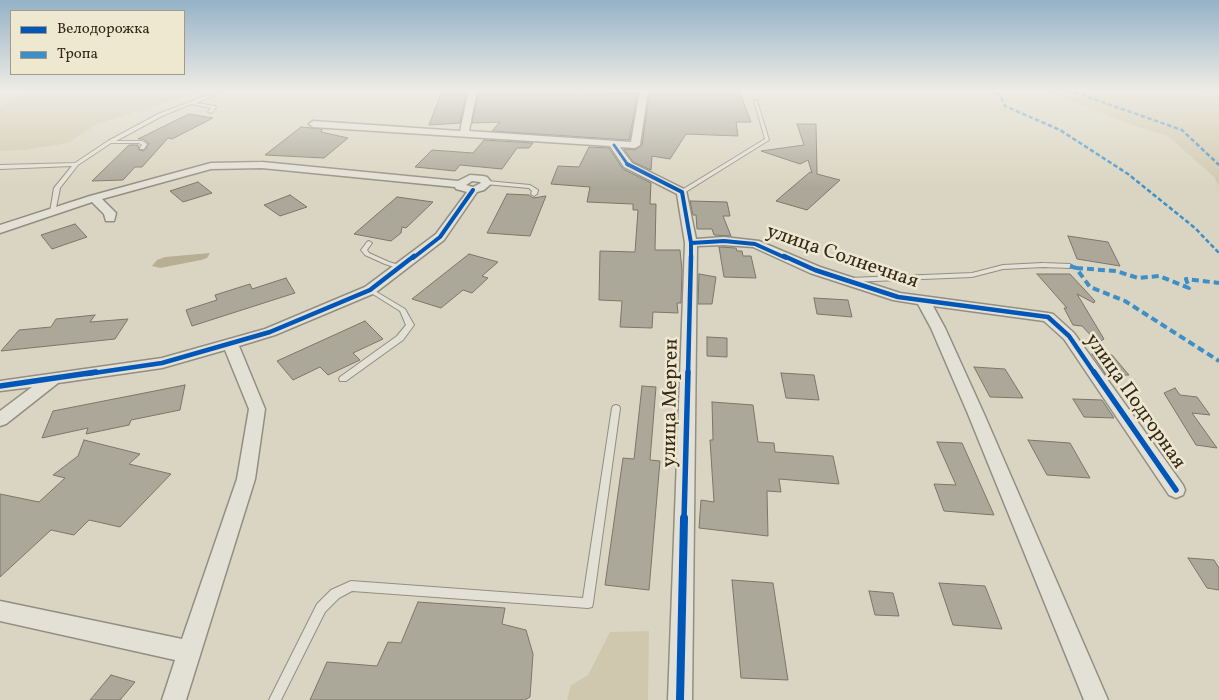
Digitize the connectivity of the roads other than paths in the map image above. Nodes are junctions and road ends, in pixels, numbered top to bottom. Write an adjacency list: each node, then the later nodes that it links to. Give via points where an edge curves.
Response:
1 (146, 123): 7 (lane)
2 (466, 123): 6 (street)
3 (639, 123): 8 (street, via 635,145)
4 (762, 123): 14 (lane, via 767,139)
5 (313, 124): 6 (street)
6 (464, 132): 8 (street)
7 (110, 142): 9 (lane, via 140,142 145,144); 10 (lane)
8 (614, 145): 14 (street, via 628,165)
9 (142, 148)
10 (76, 164): 11 (lane); 17 (lane, via 57,188)
11 (0, 167)
12 (487, 183): 13 (street, via 480,188); 15 (lane, via 530,186 535,190)
13 (466, 187): 16 (street, via 262,165 211,166); 23 (street, via 467,201 440,237)
14 (682, 192): 21 (street, улица Мерген)
15 (534, 194)
16 (94, 198): 17 (street); 18 (street, via 110,213)
17 (53, 212): 19 (street)
18 (110, 218)
19 (0, 229)
20 (369, 243): 23 (lane, via 364,250 367,254)
21 (691, 243): 24 (street, улица Солнечная, via 724,241 755,244 815,270); 38 (street, улица Мерген)
22 (1070, 266): 24 (lane, via 1004,267 972,275)
23 (400, 267): 25 (street)
24 (848, 280): 26 (street, улица Солнечная, via 898,297)
25 (370, 290): 27 (street, via 270,332); 29 (lane, via 403,310 410,325 400,338)
26 (923, 301): 33 (street, улица Подгорная, via 1048,317 1069,336); 39 (street, via 976,414)
27 (230, 343): 28 (street, via 162,363); 35 (street, via 257,409 246,478)
28 (53, 379): 30 (street); 32 (street)
29 (343, 379)
30 (0, 386)
31 (616, 408): 37 (lane, via 588,603 351,586 335,594 321,608)
32 (0, 420)
33 (1176, 490)
34 (0, 611): 35 (street)
35 (189, 652): 36 (street)
36 (174, 700)
37 (275, 700)
38 (680, 700)
39 (1096, 700)

